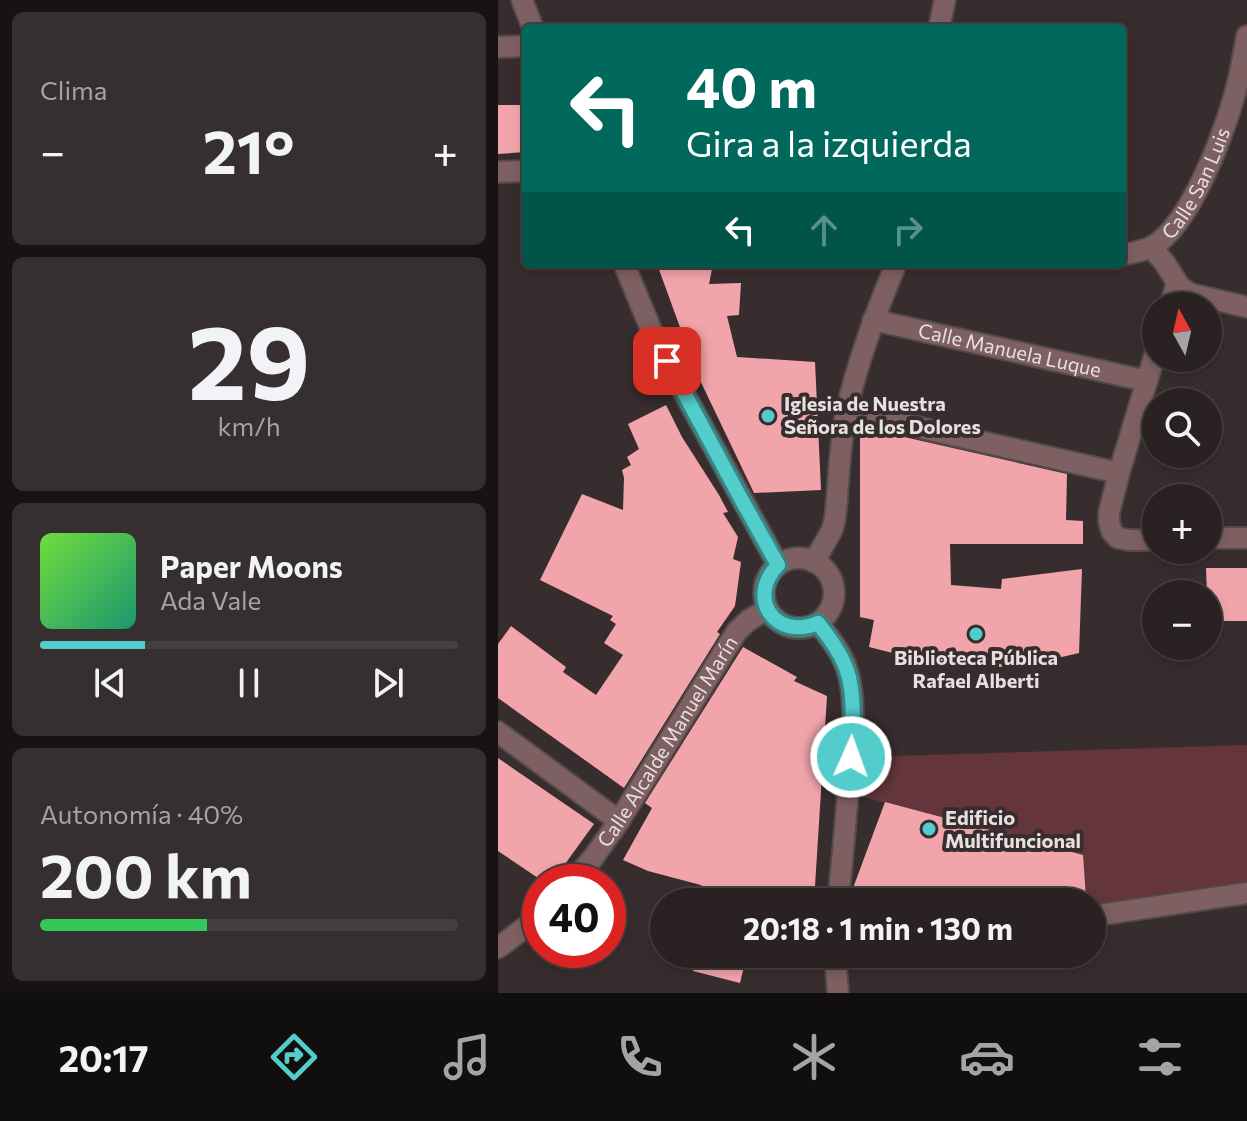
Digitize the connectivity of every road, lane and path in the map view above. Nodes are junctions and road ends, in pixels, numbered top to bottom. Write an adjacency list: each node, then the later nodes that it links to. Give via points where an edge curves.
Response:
1 (522, 0): 3 (street)
2 (945, 0): 4 (street)
3 (531, 24)
4 (940, 24)
5 (1247, 36): 10 (street, Calle San Luis, via 1223,131 1197,189 1167,234)
6 (522, 46): 7 (street)
7 (498, 47)
8 (522, 171): 9 (street)
9 (498, 172)
10 (1151, 247): 11 (street, Calle San Luis); 14 (street)
11 (1126, 254)
12 (626, 268): 26 (street, via 655,339)
13 (893, 268): 17 (street)
14 (1177, 283): 15 (street); 16 (street, via 1191,294)
15 (1174, 292)
16 (1247, 307)
17 (873, 320): 19 (street, Calle Manuela Luque); 20 (street)
18 (1150, 372): 19 (street)
19 (1147, 381): 21 (street)
20 (847, 411): 21 (street); 25 (street, via 835,519)
21 (1119, 473): 24 (street, via 1109,513 1112,532 1118,538)
22 (1222, 538): 23 (street)
23 (1247, 538)
24 (1142, 540)
25 (814, 562): 26 (street, via 796,558); 28 (street, via 830,576 834,597)
26 (778, 565): 27 (street, via 766,581)
27 (768, 609): 28 (street, via 790,627); 30 (street, Calle Alcalde Manuel Marín, via 737,631)
28 (818, 623): 32 (street, via 845,664 853,716)
29 (498, 732): 30 (street)
30 (619, 821): 31 (street, Calle Alcalde Manuel Marín)
31 (588, 864)
32 (839, 888)
33 (1247, 893): 34 (street)
34 (1106, 914)
35 (522, 930): 36 (street)
36 (498, 948)
37 (836, 968): 38 (street)
38 (838, 993)

